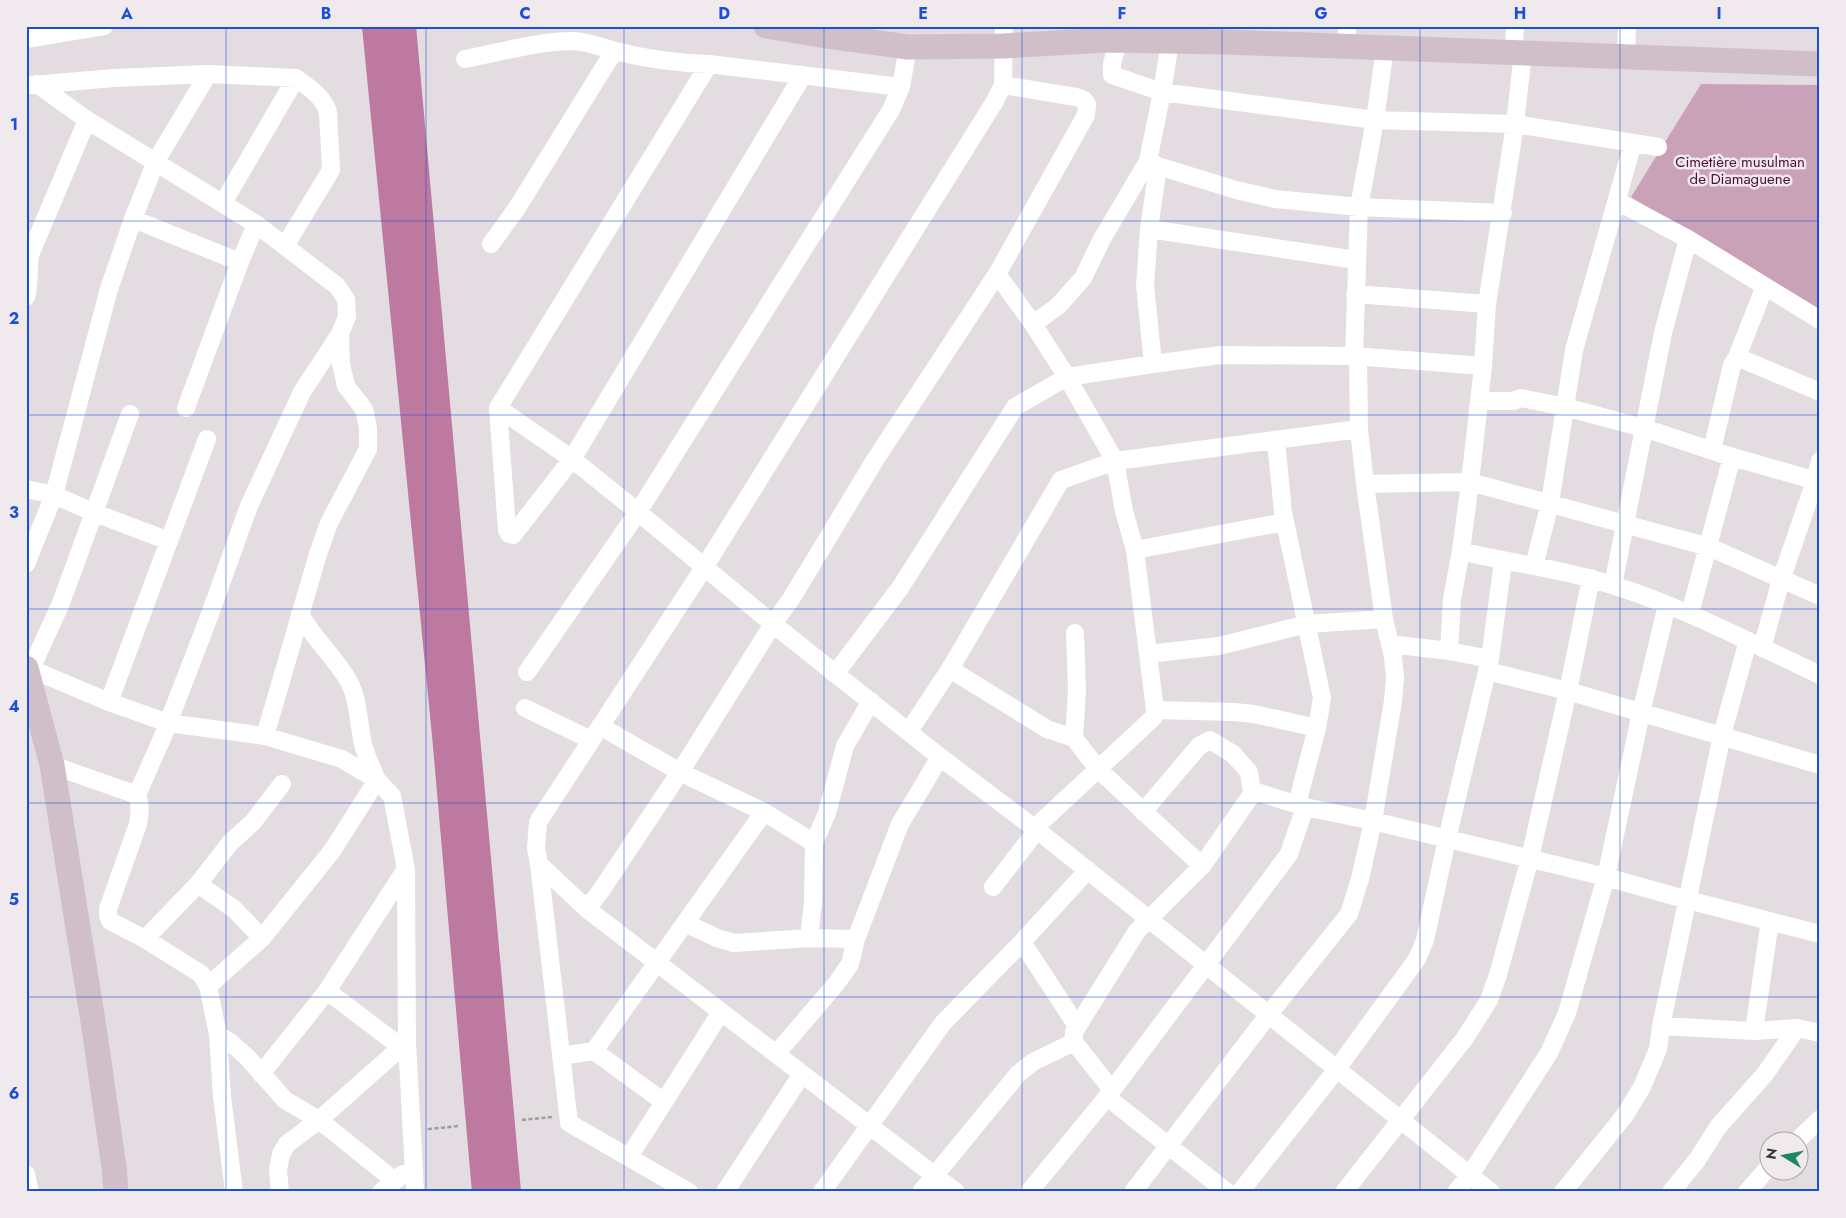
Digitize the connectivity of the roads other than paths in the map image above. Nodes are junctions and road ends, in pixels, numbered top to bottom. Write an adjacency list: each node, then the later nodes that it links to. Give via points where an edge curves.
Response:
1 (104, 26): 11 (street)
2 (376, 26): 202 (highway, via 446,735)
3 (402, 26): 203 (highway)
4 (1515, 26): 16 (street)
5 (1627, 26): 17 (street)
6 (780, 28): 13 (street)
7 (1227, 34): 10 (street); 12 (street)
8 (1003, 36): 9 (street); 13 (street); 25 (street)
9 (1111, 36): 12 (street); 27 (street, via 1112,75)
10 (1347, 36): 14 (street)
11 (26, 39)
12 (1170, 42): 27 (street)
13 (908, 47): 26 (street)
14 (1384, 48): 16 (street); 29 (street)
15 (614, 51): 18 (street, via 598,44 575,41 540,44); 20 (street, via 679,63); 43 (street, via 517,208)
16 (1518, 53): 17 (street); 30 (street)
17 (1626, 57): 19 (street)
18 (465, 59)
19 (1820, 63)
20 (709, 64): 22 (street); 64 (street)
21 (208, 74): 23 (street); 24 (street); 33 (street)
22 (803, 75): 26 (street); 72 (street)
23 (296, 78): 36 (street); 44 (street, via 322,98 326,105 331,170)
24 (32, 85): 28 (street)
25 (1003, 85): 47 (street, via 1076,96 1084,100 1087,107 1086,115); 91 (street)
26 (901, 87): 81 (street, via 891,110)
27 (1162, 92): 29 (street); 34 (street)
28 (87, 120): 33 (street); 50 (street, via 30,255 30,285)
29 (1375, 120): 30 (street); 37 (street)
30 (1515, 124): 31 (street); 38 (street)
31 (1633, 143): 32 (street); 35 (street)
32 (1658, 147)
33 (156, 161): 36 (street); 39 (street)
34 (1153, 163): 37 (street, via 1275,199); 41 (street); 53 (street, via 1102,239 1083,278 1058,306)
35 (1617, 201): 42 (street); 62 (street, via 1574,350)
36 (223, 203): 40 (street)
37 (1359, 207): 38 (street); 45 (street)
38 (1503, 213): 51 (street)
39 (132, 219): 46 (street); 79 (street, via 109,289)
40 (256, 224): 44 (street); 46 (street)
41 (1149, 229): 45 (street); 57 (street, via 1144,284)
42 (1688, 239): 48 (street); 66 (street, via 1663,333)
43 (491, 244)
44 (285, 246): 54 (street, via 337,286 346,299 347,316)
45 (1356, 260): 49 (street)
46 (240, 262): 63 (street)
47 (996, 274): 53 (street); 101 (street, via 875,460 791,599)
48 (1765, 286): 52 (street); 56 (street)
49 (1355, 294): 51 (street); 55 (street)
50 (26, 297)
51 (1487, 304): 58 (street)
52 (1820, 320)
53 (1033, 324): 59 (street)
54 (340, 334): 99 (street, via 346,386 364,409 368,449 330,523); 120 (street, via 302,392 249,506)
55 (1356, 356): 57 (street, via 1220,355); 58 (street); 67 (street)
56 (1737, 357): 60 (street); 70 (street, via 1732,365)
57 (1153, 364): 59 (street)
58 (1484, 366): 61 (street)
59 (1067, 377): 73 (street); 112 (street, via 1015,407 900,588)
60 (1820, 392)
61 (1479, 401): 62 (street, via 1521,398); 75 (street)
62 (1565, 407): 66 (street); 80 (street)
63 (186, 408)
64 (498, 408): 72 (street); 72 (street, via 509,534 513,535)
65 (130, 414): 82 (street)
66 (1643, 428): 70 (street); 84 (street)
67 (1359, 429): 69 (street); 77 (street)
68 (207, 439): 85 (street)
69 (1276, 441): 73 (street); 83 (street)
70 (1712, 450): 71 (street)
71 (1732, 457): 76 (street); 86 (street)
72 (572, 459): 81 (street)
73 (1115, 461): 87 (street); 110 (street, via 1061,480)
74 (1820, 461): 76 (street)
75 (1470, 482): 77 (street); 80 (street); 88 (street)
76 (1818, 482): 94 (street)
77 (1365, 484): 100 (street)
78 (26, 489): 79 (street)
79 (54, 495): 82 (street); 90 (street)
80 (1550, 503): 84 (street); 92 (street)
81 (638, 512): 91 (street); 111 (street)
82 (95, 513): 85 (street); 109 (street, via 61,603)
83 (1286, 522): 87 (street); 102 (street)
84 (1625, 523): 86 (street); 95 (street)
85 (169, 541): 116 (street)
86 (1709, 547): 94 (street); 98 (street)
87 (1135, 550): 107 (street)
88 (1461, 551): 89 (street); 106 (street, via 1452,599)
89 (1503, 562): 92 (street); 108 (street)
90 (26, 564)
91 (704, 566): 101 (street); 123 (street)
92 (1534, 566): 93 (street)
93 (1591, 578): 95 (street); 114 (street)
94 (1781, 580): 96 (street); 105 (street)
95 (1613, 585): 97 (street)
96 (1820, 596)
97 (1667, 605): 98 (street); 119 (street)
98 (1690, 613): 105 (street)
99 (300, 614): 125 (street); 132 (street, via 308,630 349,681 357,705 363,744)
100 (1384, 620): 102 (street); 104 (street)
101 (772, 624): 112 (street); 131 (street)
102 (1307, 624): 107 (street, via 1219,646); 121 (street, via 1322,698)
103 (1075, 633): 126 (street, via 1077,690)
104 (1390, 644): 106 (street); 139 (street, via 1395,678 1394,701)
105 (1755, 645): 113 (street); 124 (street)
106 (1449, 651): 108 (street)
107 (1148, 654): 118 (street)
108 (1488, 665): 114 (street); 141 (street)
109 (28, 668): 116 (street); 128 (street)
110 (950, 670): 122 (street); 126 (street, via 1046,729)
111 (527, 672)
112 (835, 674): 115 (street)
113 (1820, 675)
114 (1568, 691): 119 (street); 143 (street)
115 (871, 701): 122 (street); 142 (street, via 845,746 827,814)
116 (109, 702): 120 (street)
117 (525, 708): 123 (street)
118 (1155, 710): 121 (street, via 1241,712); 130 (street, via 1154,717)
119 (1641, 713): 124 (street); 148 (street)
120 (168, 723): 125 (street); 135 (street)
121 (1317, 728): 136 (street)
122 (909, 731): 127 (street)
123 (596, 733): 131 (street); 144 (street, via 538,822 536,848)
124 (1722, 735): 129 (street); 151 (street)
125 (265, 736): 132 (street, via 342,759)
126 (1074, 738): 130 (street)
127 (940, 757): 140 (street); 160 (street, via 900,824)
128 (52, 765): 135 (street); 197 (street)
129 (1820, 765)
130 (1097, 768): 138 (street); 140 (street, via 1040,823)
131 (680, 772): 137 (street); 152 (street)
132 (377, 780): 146 (street, via 392,796); 158 (street, via 332,851)
133 (282, 784): 149 (street, via 253,822 230,842)
134 (1252, 794): 136 (street, via 1257,792); 138 (street, via 1249,772 1232,754 1210,740 1199,746); 145 (street)
135 (137, 796): 157 (street, via 138,824 108,915 110,921)
136 (1301, 806): 139 (street); 163 (street, via 1289,854)
137 (764, 812): 142 (street); 155 (street)
138 (1143, 812): 145 (street)
139 (1373, 821): 141 (street); 167 (street, via 1349,914)
140 (1037, 830): 147 (street); 150 (street)
141 (1447, 838): 143 (street); 178 (street, via 1426,940 1417,959)
142 (814, 842): 159 (street)
143 (1530, 858): 148 (street); 185 (street, via 1489,1000 1465,1038)
144 (539, 864): 152 (street); 177 (street)
145 (1202, 866): 153 (street)
146 (406, 868): 165 (street); 174 (street)
147 (1088, 870): 153 (street); 161 (street)
148 (1606, 876): 151 (street); 193 (street, via 1567,1013 1549,1053)
149 (198, 884): 157 (street); 158 (street, via 234,909)
150 (993, 888)
151 (1688, 900): 154 (street); 168 (street)
152 (586, 909): 162 (street)
153 (1149, 919): 163 (street); 172 (street, via 1137,931)
154 (1770, 921): 156 (street); 170 (street)
155 (685, 923): 159 (street, via 734,943); 162 (street)
156 (1820, 934)
157 (146, 938): 164 (street, via 200,974)
158 (262, 938): 164 (street)
159 (809, 938): 160 (street)
160 (856, 938): 176 (street, via 850,964)
161 (1022, 942): 172 (street); 186 (street, via 943,1022)
162 (657, 963): 166 (street); 175 (street)
163 (1207, 965): 167 (street); 181 (street)
164 (208, 986): 173 (street)
165 (328, 992): 174 (street); 179 (street)
166 (721, 1012): 176 (street); 182 (street)
167 (1269, 1014): 178 (street); 188 (street)
168 (1661, 1026): 170 (street); 216 (street, via 1658,1049 1642,1087 1625,1114)
169 (1797, 1028): 170 (street); 171 (street); 217 (street, via 1765,1074 1718,1127)
170 (1754, 1031)
171 (1820, 1033)
172 (1075, 1034): 181 (street); 192 (street, via 1018,1074)
173 (218, 1035): 179 (street, via 230,1042); 198 (street)
174 (404, 1044): 184 (street); 190 (street)
175 (594, 1051): 177 (street); 182 (street)
176 (776, 1054): 180 (street)
177 (561, 1056): 189 (street, via 569,1123)
178 (1337, 1069): 185 (street); 212 (street)
179 (262, 1074): 184 (street, via 285,1100)
180 (802, 1074): 186 (street); 205 (street)
181 (1110, 1093): 188 (street); 209 (street)
182 (664, 1102): 189 (street)
183 (1820, 1119): 187 (street)
184 (319, 1120): 195 (street); 199 (street, via 287,1144 281,1154 278,1170)
185 (1401, 1120): 193 (street); 213 (street)
186 (869, 1125): 192 (street); 206 (street)
187 (1808, 1130)
188 (1169, 1146): 210 (street); 211 (street)
189 (629, 1157): 204 (street)
190 (413, 1166): 195 (street); 201 (street)
191 (26, 1174): 196 (street)
192 (934, 1175): 207 (street); 208 (street)
193 (1470, 1175): 214 (street); 215 (street)
194 (1758, 1179): 218 (street)
195 (395, 1181): 200 (street)
196 (30, 1192)
197 (116, 1192)
198 (234, 1192)
199 (280, 1192)
200 (381, 1192)
201 (415, 1192)
202 (486, 1192)
203 (506, 1192)
204 (689, 1192)
205 (725, 1192)
206 (822, 1192)
207 (921, 1192)
208 (956, 1192)
209 (1029, 1192)
210 (1133, 1192)
211 (1227, 1192)
212 (1240, 1192)
213 (1344, 1192)
214 (1456, 1192)
215 (1491, 1192)
216 (1563, 1192)
217 (1671, 1192)
218 (1747, 1192)

